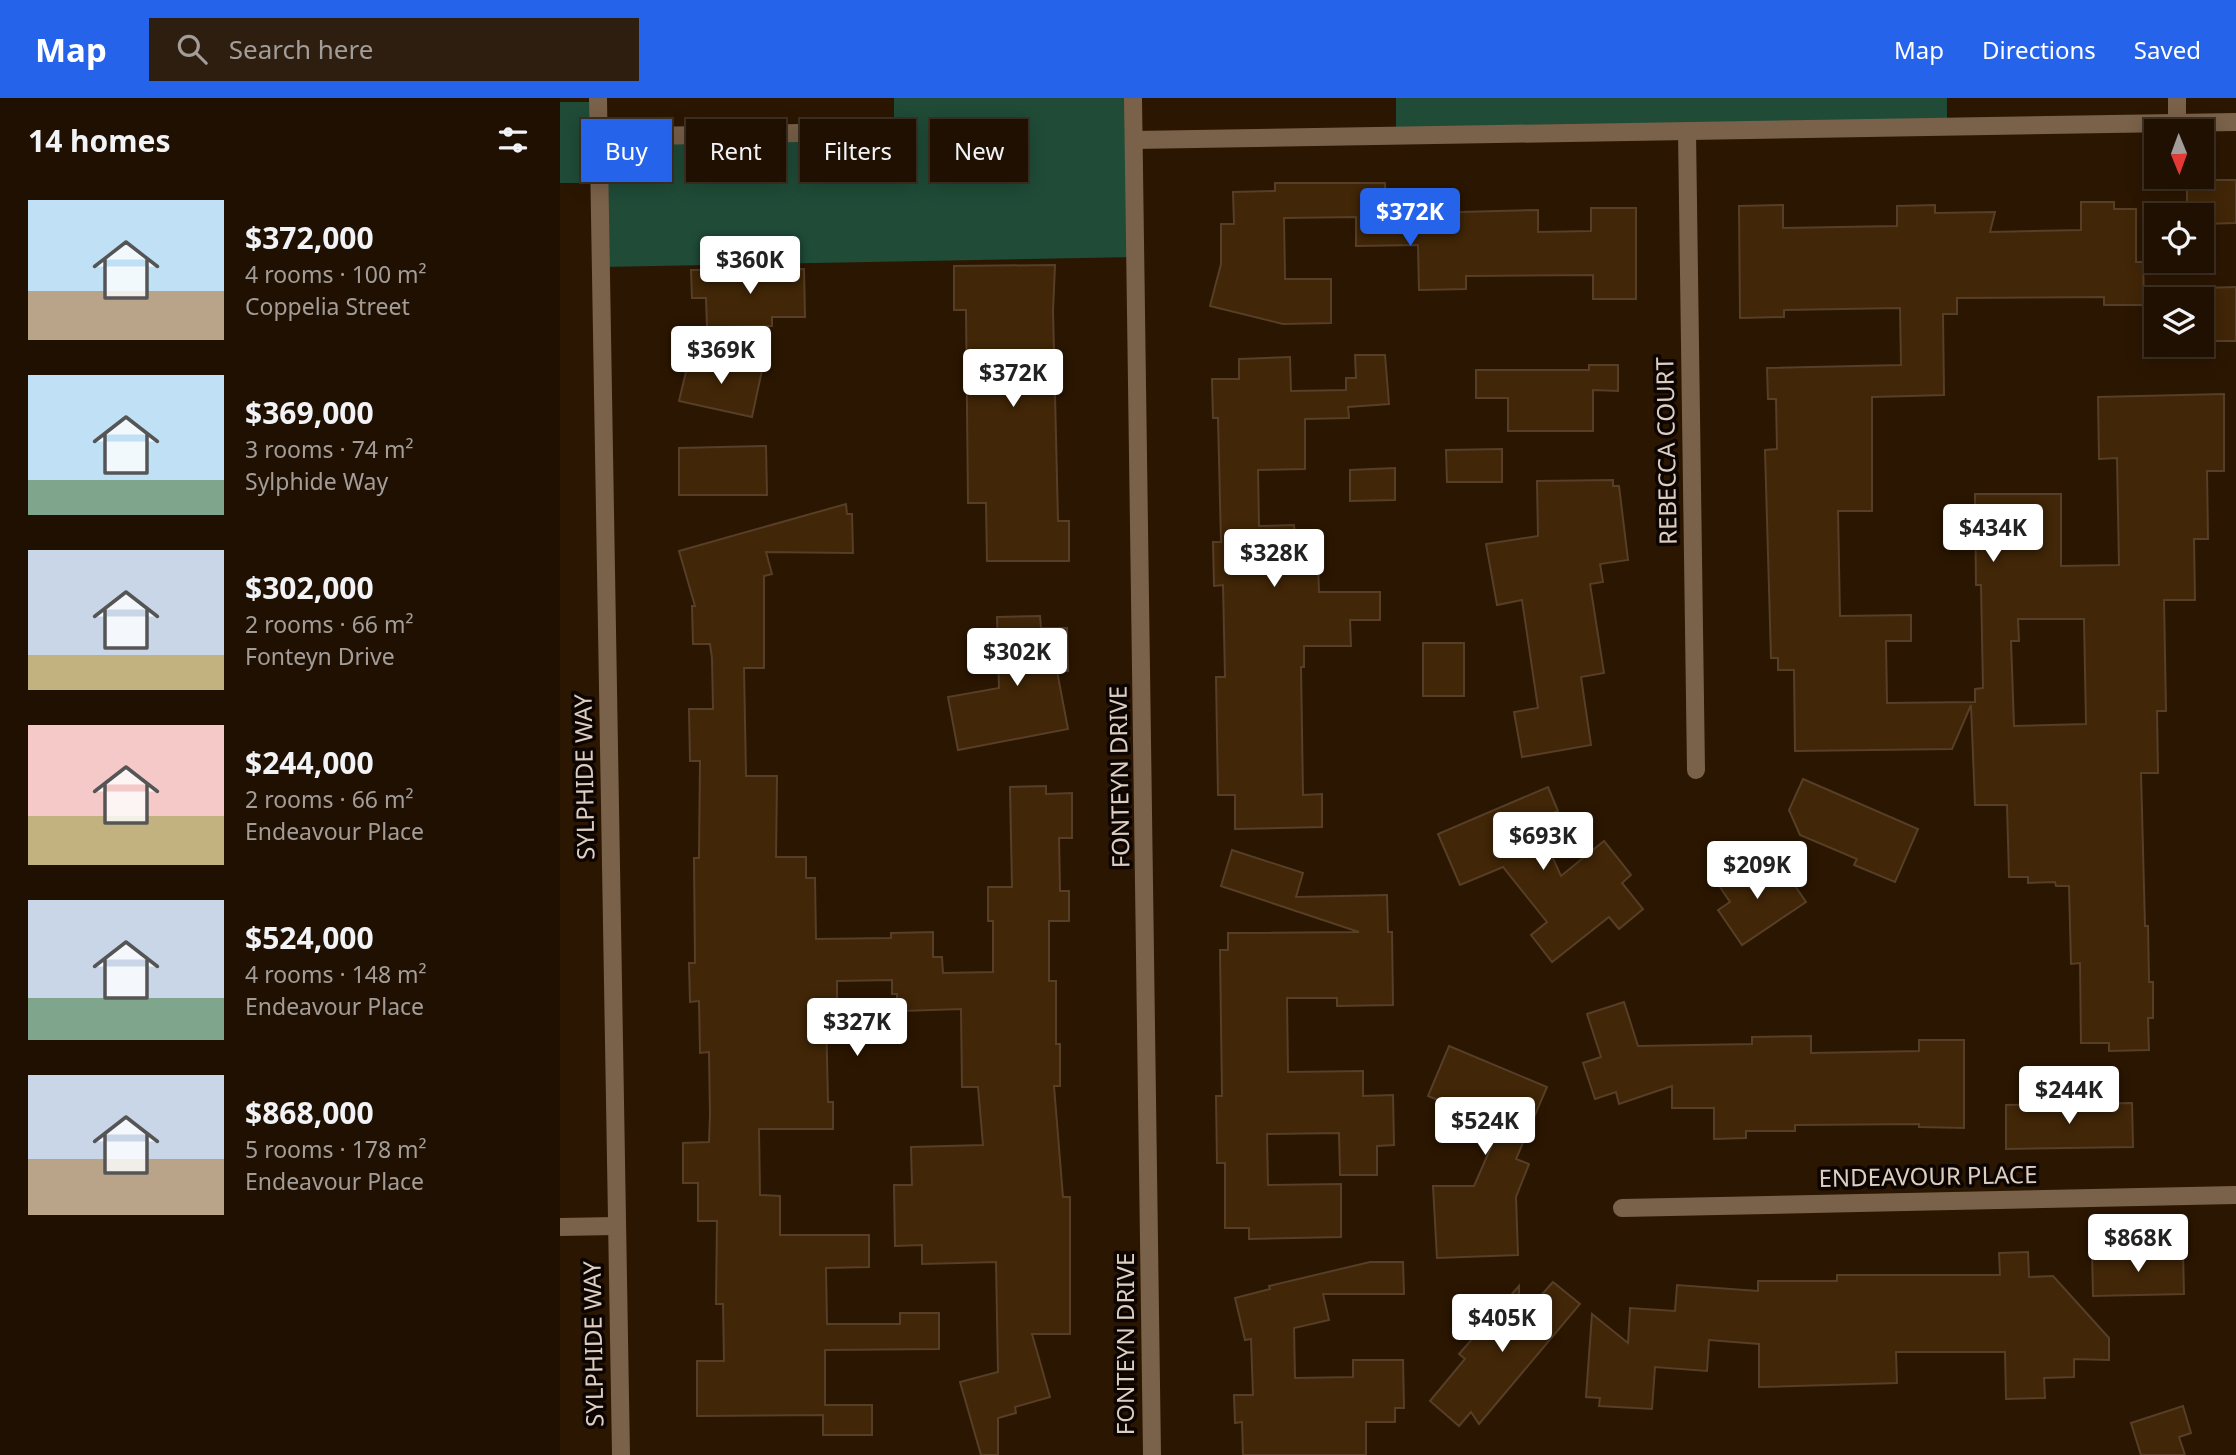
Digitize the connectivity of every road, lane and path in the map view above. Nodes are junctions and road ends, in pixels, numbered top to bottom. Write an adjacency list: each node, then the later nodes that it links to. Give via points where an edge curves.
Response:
1 (598, 98): 4 (street, SYLPHIDE WAY)
2 (1133, 98): 12 (street, FONTEYN DRIVE)
3 (2177, 98): 5 (street)
4 (599, 119)
5 (2177, 119)
6 (2214, 122): 7 (street)
7 (2236, 122)
8 (2144, 123): 9 (street)
9 (1688, 131): 12 (street); 14 (street, REBECCA COURT)
10 (800, 133): 11 (street)
11 (672, 136)
12 (1134, 140): 20 (street, FONTEYN DRIVE)
13 (600, 182): 17 (street, SYLPHIDE WAY)
14 (1696, 770)
15 (2236, 1195): 16 (street, ENDEAVOUR PLACE)
16 (1622, 1208)
17 (616, 1226): 18 (street); 19 (street, SYLPHIDE WAY)
18 (560, 1227)
19 (621, 1455)
20 (1152, 1455)

